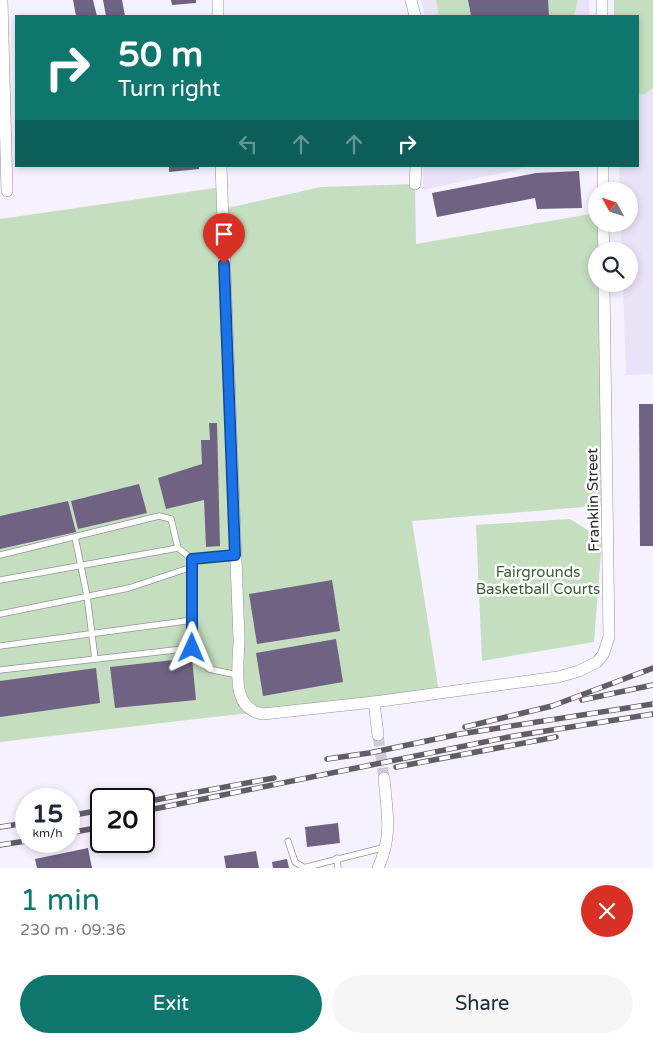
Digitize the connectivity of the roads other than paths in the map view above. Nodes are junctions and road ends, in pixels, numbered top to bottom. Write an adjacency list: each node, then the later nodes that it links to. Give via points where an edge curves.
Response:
1 (2, 0): 13 (street)
2 (218, 0): 5 (street)
3 (411, 0): 6 (street)
4 (602, 0): 7 (street)
5 (218, 15)
6 (415, 15)
7 (602, 15)
8 (221, 167): 18 (street, Franklin Street)
9 (416, 167): 12 (street)
10 (604, 167): 11 (street)
11 (603, 182)
12 (415, 184)
13 (6, 191)
14 (604, 292): 32 (street, Franklin Street, via 609,637 603,654 589,667 558,677)
15 (75, 537): 16 (lane, via 159,516 170,519); 17 (lane); 20 (lane)
16 (178, 548): 19 (lane); 20 (lane)
17 (0, 555)
18 (235, 555): 19 (lane); 31 (street, Franklin Street)
19 (192, 559): 21 (lane)
20 (82, 565): 22 (lane); 23 (lane)
21 (192, 567): 23 (lane, via 129,588); 25 (lane)
22 (0, 580)
23 (87, 596): 24 (lane); 26 (lane)
24 (0, 614)
25 (193, 620): 26 (lane); 28 (lane)
26 (93, 634): 27 (lane); 29 (lane)
27 (0, 646)
28 (192, 648): 29 (lane); 31 (lane, via 209,669)
29 (95, 659): 30 (lane)
30 (0, 670)
31 (239, 675): 32 (street, Franklin Street, via 241,701 256,713 285,713)
32 (374, 702): 33 (street)
33 (378, 734)
34 (384, 778): 36 (street, via 389,829)
35 (288, 841): 38 (lane, via 295,862)
36 (386, 847): 37 (lane); 40 (street)
37 (337, 858): 38 (lane); 39 (lane)
38 (303, 868)
39 (338, 868)
40 (378, 868)

